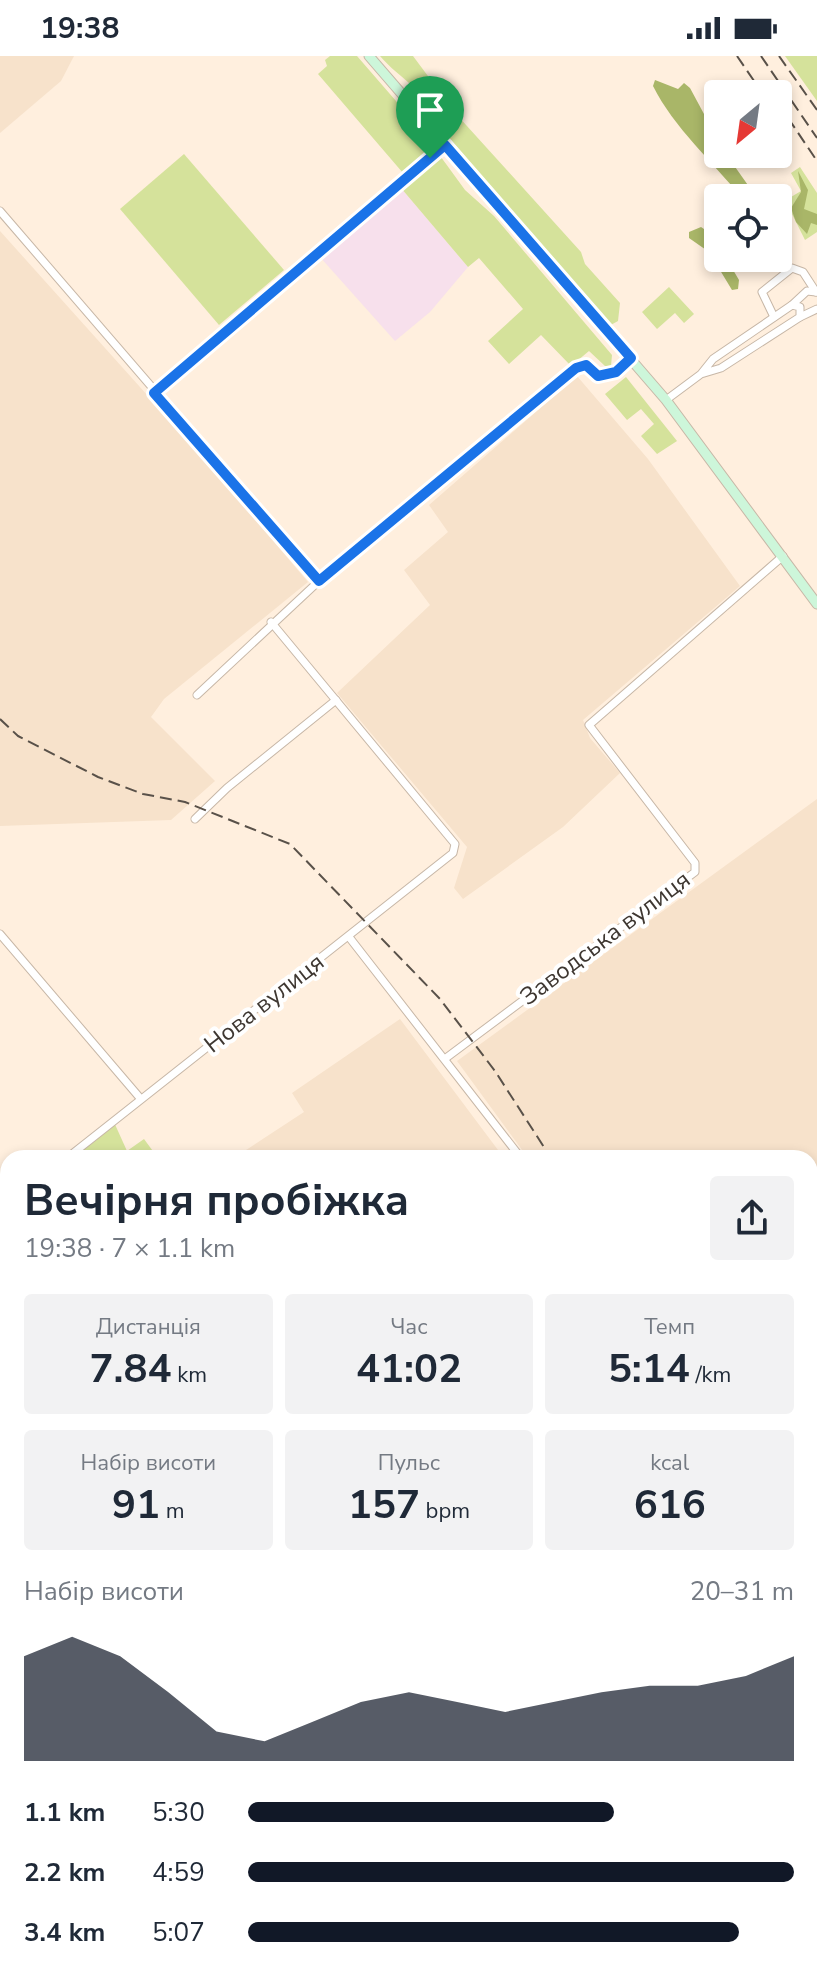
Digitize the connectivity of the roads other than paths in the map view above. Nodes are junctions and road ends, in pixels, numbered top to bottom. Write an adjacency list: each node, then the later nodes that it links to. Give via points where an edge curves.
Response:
1 (369, 56): 2 (main road)
2 (445, 145): 9 (main road); 11 (street)
3 (0, 211): 11 (street)
4 (817, 292): 5 (street, via 807,291); 7 (street, via 803,272 792,268 762,292)
5 (792, 305): 7 (street); 8 (street, via 800,307)
6 (817, 309): 8 (street)
7 (774, 317): 10 (street, via 713,359)
8 (800, 317): 10 (street, via 721,368)
9 (631, 358): 12 (main road); 14 (street, via 616,372 598,376 586,365 576,368)
10 (701, 374): 12 (street)
11 (154, 393): 14 (street)
12 (666, 400): 13 (main road)
13 (783, 556): 15 (main road); 24 (street, Заводська вулиця, via 589,725 695,863 695,872)
14 (319, 581): 18 (street)
15 (807, 589): 16 (main road); 17 (main road)
16 (817, 598)
17 (817, 604)
18 (271, 622): 19 (street); 20 (street)
19 (197, 695)
20 (336, 700): 21 (street); 23 (street, Нова вулиця, via 455,844 447,860)
21 (195, 819)
22 (0, 934): 25 (street)
23 (349, 937): 24 (street); 25 (street, Нова вулиця)
24 (446, 1058): 27 (street)
25 (140, 1098): 26 (street, Нова вулиця)
26 (77, 1150)
27 (515, 1150)

